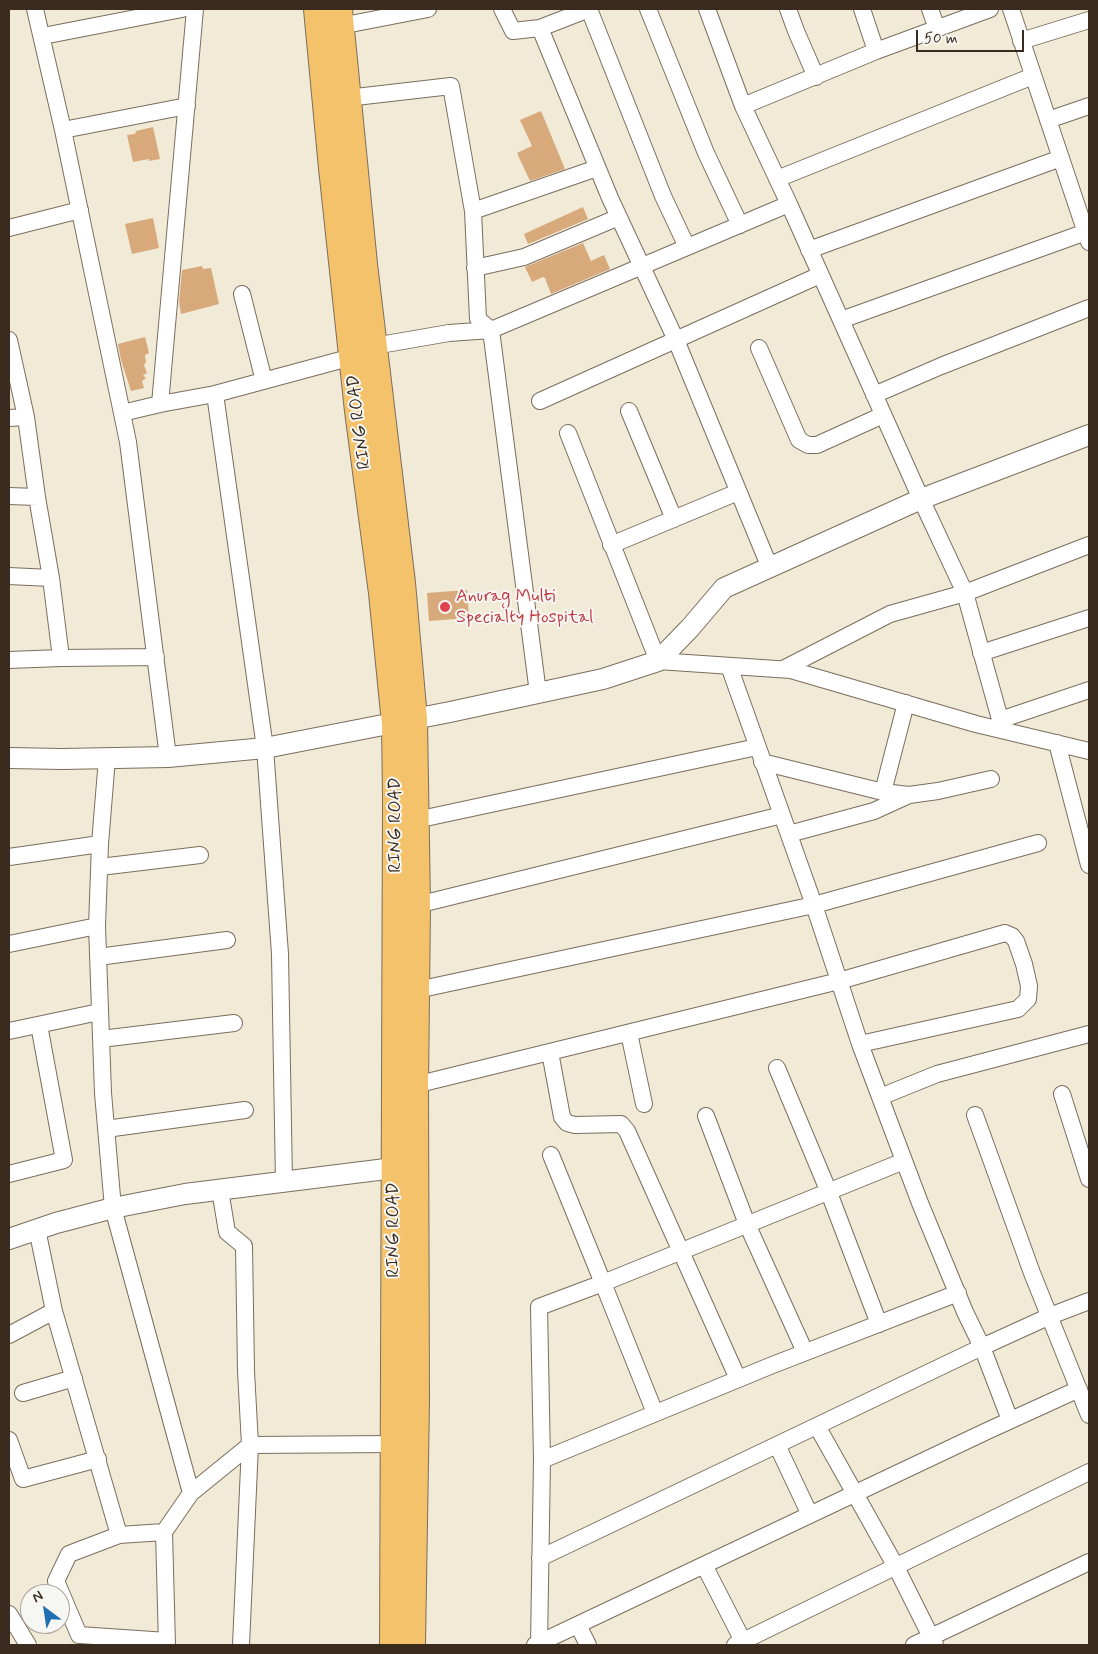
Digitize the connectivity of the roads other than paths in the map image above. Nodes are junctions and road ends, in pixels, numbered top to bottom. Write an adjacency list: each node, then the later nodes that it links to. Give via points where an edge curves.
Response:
1 (35, 9): 20 (street)
2 (182, 9): 15 (street)
3 (195, 9): 26 (street)
4 (317, 9): 53 (highway, RING ROAD)
5 (428, 9): 16 (street)
6 (502, 9): 18 (street, via 513,31)
7 (590, 9): 18 (street); 41 (street, via 663,196)
8 (648, 9): 38 (street, via 706,153)
9 (707, 9): 27 (street)
10 (788, 9): 24 (street)
11 (862, 9): 22 (street)
12 (930, 9): 19 (street)
13 (990, 9): 19 (street)
14 (1010, 9): 21 (street)
15 (138, 13): 20 (street)
16 (339, 17): 25 (highway, RING ROAD)
17 (1089, 20): 21 (street)
18 (540, 28): 32 (street)
19 (937, 29): 22 (street)
20 (42, 36): 30 (street)
21 (1021, 41): 23 (street)
22 (876, 51): 24 (street)
23 (1033, 76): 29 (street); 33 (street)
24 (816, 77): 27 (street)
25 (348, 98): 36 (street, via 452,86); 53 (highway, RING ROAD)
26 (187, 106): 30 (street); 58 (street)
27 (743, 106): 33 (street)
28 (1089, 106): 29 (street)
29 (1048, 120): 31 (street)
30 (63, 130): 35 (street)
31 (1061, 158): 40 (street); 42 (street)
32 (597, 168): 36 (street); 37 (street)
33 (777, 179): 34 (street)
34 (789, 204): 38 (street); 42 (street)
35 (80, 210): 39 (street); 60 (street)
36 (473, 211): 44 (street)
37 (619, 217): 43 (street); 44 (street, via 524,257)
38 (740, 225): 41 (street)
39 (9, 228)
40 (1088, 237): 48 (street)
41 (687, 247): 43 (street)
42 (810, 250): 45 (street)
43 (641, 266): 49 (street); 51 (street)
44 (475, 268): 49 (street, via 478,319)
45 (820, 275): 48 (street); 51 (street)
46 (242, 294): 54 (street)
47 (1089, 308): 56 (street)
48 (841, 320): 56 (street)
49 (491, 330): 53 (street, via 448,333); 86 (street)
50 (9, 340): 63 (street)
51 (676, 340): 57 (street); 66 (street)
52 (759, 348): 61 (street, via 799,440 808,445 817,445)
53 (363, 352): 54 (street); 88 (highway, RING ROAD, via 382,593)
54 (264, 381): 55 (street)
55 (215, 394): 58 (street); 91 (street)
56 (874, 395): 61 (street)
57 (540, 401)
58 (160, 404): 60 (street)
59 (628, 411): 70 (street)
60 (122, 414): 79 (street)
61 (883, 415): 69 (street)
62 (9, 418): 63 (street)
63 (26, 418): 68 (street)
64 (568, 433): 71 (street)
65 (1089, 435): 69 (street)
66 (738, 492): 70 (street); 73 (street)
67 (9, 496): 68 (street)
68 (38, 497): 75 (street)
69 (921, 499): 73 (street); 76 (street)
70 (674, 520): 71 (street)
71 (611, 545): 82 (street)
72 (1089, 545): 76 (street)
73 (770, 568): 82 (street, via 724,588)
74 (9, 576): 75 (street)
75 (51, 578): 80 (street)
76 (965, 593): 78 (street); 84 (street, via 890,614)
77 (1089, 618): 78 (street)
78 (982, 653): 89 (street)
79 (156, 657): 80 (street); 94 (street)
80 (61, 658): 81 (street)
81 (9, 660)
82 (658, 661): 83 (street); 86 (street, via 603,679)
83 (729, 666): 84 (street); 93 (street)
84 (783, 670): 87 (street)
85 (1089, 690): 89 (street)
86 (538, 693): 88 (street)
87 (906, 703): 89 (street); 98 (street)
88 (404, 721): 91 (street); 101 (highway, RING ROAD); 138 (highway, RING ROAD, via 396,810)
89 (1001, 725): 90 (street)
90 (1057, 743): 92 (street); 102 (street)
91 (265, 748): 94 (street); 141 (street, via 280,954)
92 (1089, 751)
93 (760, 755): 98 (street); 100 (street); 101 (street)
94 (168, 757): 96 (street)
95 (9, 758): 96 (street)
96 (108, 758): 105 (street)
97 (991, 778): 99 (street, via 938,792)
98 (883, 792): 99 (street)
99 (909, 795): 103 (street, via 874,811)
100 (782, 815): 103 (street); 110 (street)
101 (416, 820): 110 (highway, RING ROAD)
102 (1084, 824): 108 (street)
103 (789, 834): 111 (street)
104 (1038, 843): 111 (street)
105 (100, 844): 107 (street); 109 (street)
106 (200, 855): 109 (street)
107 (9, 857)
108 (1089, 865)
109 (100, 867): 112 (street)
110 (417, 905): 117 (highway, RING ROAD)
111 (814, 905): 116 (street); 117 (street)
112 (97, 926): 114 (street); 115 (street)
113 (227, 940): 115 (street)
114 (9, 944)
115 (98, 957): 118 (street)
116 (839, 981): 122 (street); 125 (street); 125 (street, via 1004,933 1016,941 1024,964 1028,999 1018,1009)
117 (416, 990): 128 (highway, RING ROAD)
118 (99, 1012): 120 (street); 124 (street)
119 (234, 1024): 124 (street)
120 (39, 1025): 121 (street); 139 (street, via 64,1160)
121 (9, 1031)
122 (629, 1033): 126 (street); 131 (street)
123 (1089, 1034): 130 (street, via 937,1074)
124 (101, 1039): 135 (street)
125 (860, 1044): 130 (street)
126 (550, 1052): 128 (street); 148 (street, via 562,1117 575,1125 621,1124 627,1131)
127 (777, 1068): 143 (street)
128 (415, 1085): 190 (highway, RING ROAD, via 416,1401)
129 (1062, 1094): 140 (street)
130 (880, 1097): 137 (street)
131 (644, 1104)
132 (245, 1110): 135 (street)
133 (975, 1115): 153 (street)
134 (706, 1116): 145 (street)
135 (106, 1129): 144 (street)
136 (551, 1155): 149 (street)
137 (904, 1160): 143 (street); 150 (street)
138 (394, 1168): 141 (street); 167 (highway, RING ROAD)
139 (9, 1174)
140 (1089, 1179)
141 (284, 1182): 142 (street)
142 (220, 1190): 144 (street); 168 (street, via 227,1232 244,1246)
143 (828, 1190): 145 (street); 154 (street)
144 (113, 1208): 146 (street); 173 (street)
145 (747, 1224): 148 (street); 157 (street)
146 (36, 1229): 147 (street); 152 (street)
147 (9, 1239)
148 (680, 1252): 149 (street); 159 (street)
149 (602, 1282): 162 (street); 171 (street, via 539,1308)
150 (958, 1293): 154 (street); 156 (street)
151 (1089, 1301): 153 (street)
152 (54, 1311): 155 (street); 158 (street)
153 (1050, 1316): 156 (street); 160 (street)
154 (879, 1324): 157 (street)
155 (9, 1335)
156 (982, 1347): 164 (street); 165 (street)
157 (804, 1352): 159 (street)
158 (74, 1378): 161 (street); 170 (street)
159 (738, 1379): 162 (street)
160 (1079, 1389): 163 (street); 164 (street)
161 (23, 1393)
162 (655, 1414): 171 (street)
163 (1089, 1415)
164 (1010, 1420): 174 (street)
165 (817, 1426): 169 (street); 174 (street)
166 (9, 1440): 170 (street, via 23,1479)
167 (394, 1444): 168 (street); 189 (highway, RING ROAD)
168 (250, 1445): 173 (street); 188 (street)
169 (776, 1445): 175 (street); 178 (street)
170 (98, 1459): 177 (street)
171 (542, 1460): 178 (street)
172 (1089, 1472): 180 (street)
173 (191, 1493): 176 (street)
174 (854, 1494): 175 (street); 180 (street)
175 (810, 1515): 179 (street)
176 (164, 1532): 177 (street); 185 (street)
177 (119, 1535): 185 (street, via 69,1554 56,1580 79,1635)
178 (540, 1558): 191 (street)
179 (704, 1565): 183 (street); 186 (street)
180 (895, 1566): 184 (street); 186 (street)
181 (1088, 1566): 184 (street)
182 (9, 1614): 187 (street)
183 (578, 1625): 191 (street); 192 (street)
184 (933, 1641): 193 (street)
185 (167, 1643)
186 (741, 1644)
187 (28, 1645)
188 (242, 1645)
189 (394, 1645)
190 (412, 1645)
191 (538, 1645)
192 (588, 1645)
193 (914, 1645)

